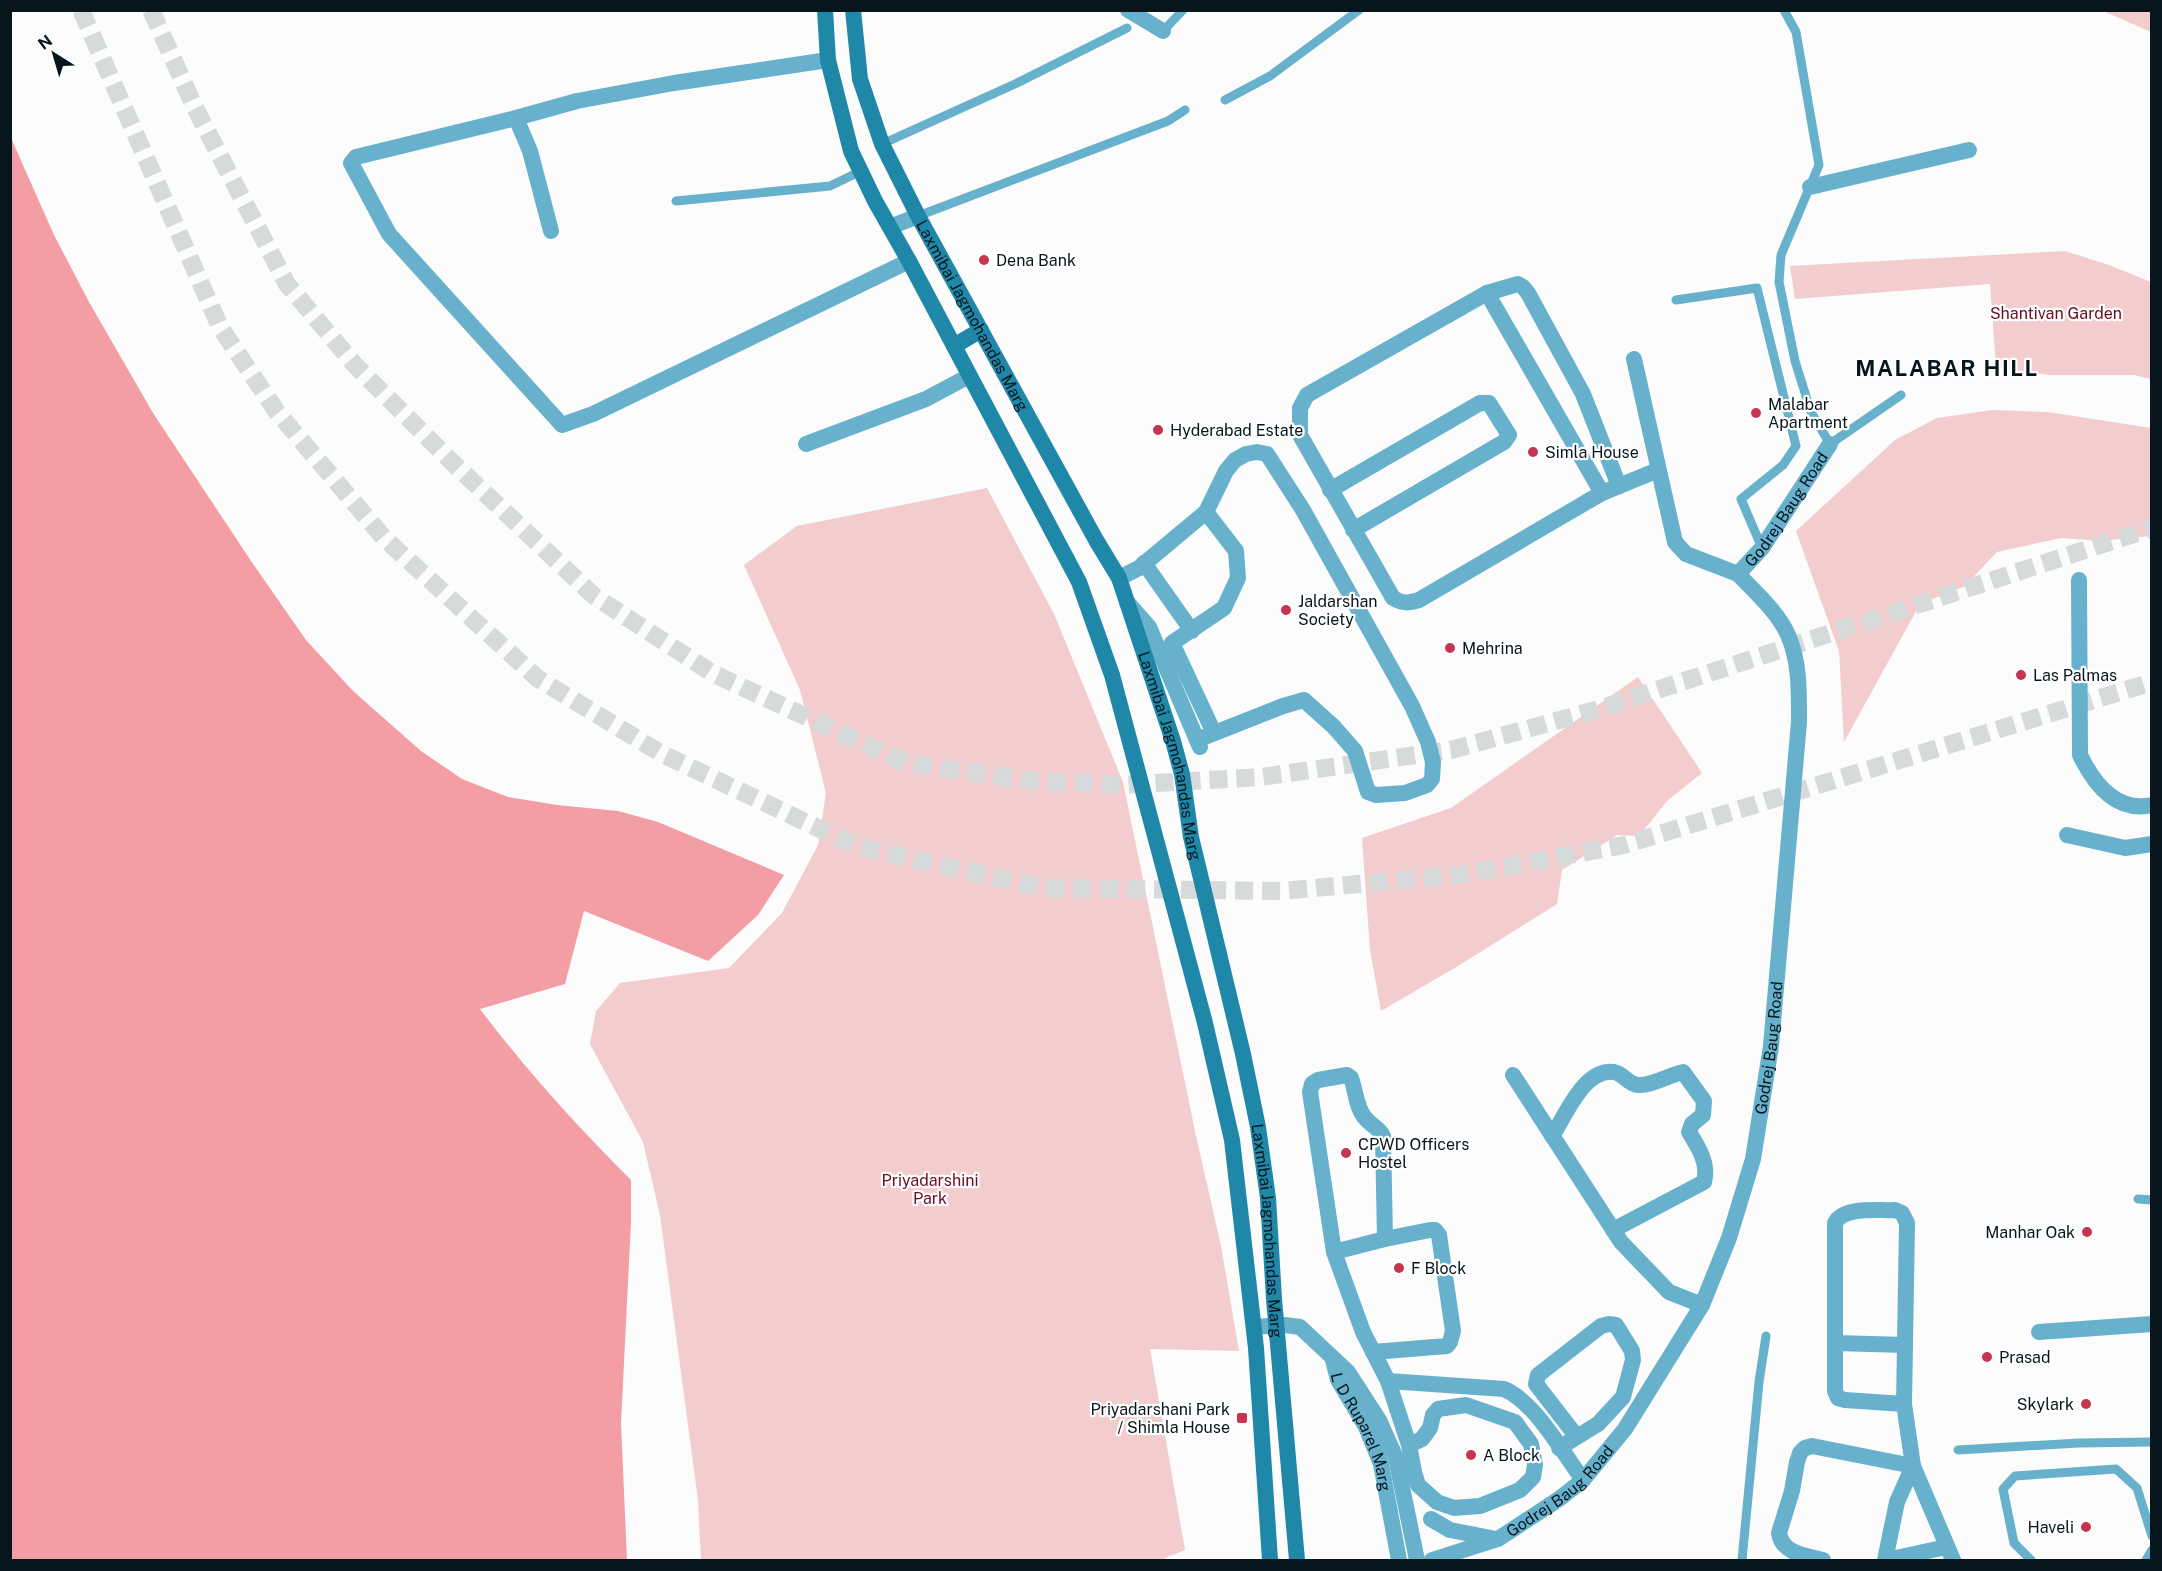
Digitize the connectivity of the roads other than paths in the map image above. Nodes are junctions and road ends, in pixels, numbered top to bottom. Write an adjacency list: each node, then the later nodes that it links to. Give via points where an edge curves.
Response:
1 (825, 10): 9 (main road, Laxmibai Jagmohandas Marg)
2 (853, 10): 13 (main road, Laxmibai Jagmohandas Marg, via 860,79)
3 (1128, 10): 8 (street)
4 (1183, 10): 8 (lane)
5 (1359, 10): 10 (lane, via 1270,76)
6 (1784, 10): 16 (lane, via 1796,32 1819,165)
7 (1126, 28): 13 (lane)
8 (1163, 31)
9 (828, 60): 12 (street, via 577,101); 15 (main road, Laxmibai Jagmohandas Marg, via 851,151)
10 (1225, 100)
11 (1185, 110): 18 (lane, via 1168,121)
12 (516, 118): 20 (street, via 530,151); 21 (street, via 356,157 351,163 389,234 562,425 593,414)
13 (882, 144): 18 (main road, Laxmibai Jagmohandas Marg)
14 (1970, 150): 16 (street)
15 (861, 171): 17 (lane, via 830,186); 19 (main road, Laxmibai Jagmohandas Marg)
16 (1810, 187): 30 (lane, via 1781,255 1779,282 1807,402)
17 (676, 201)
18 (918, 216): 19 (street); 24 (main road, Laxmibai Jagmohandas Marg)
19 (890, 227): 21 (main road, Laxmibai Jagmohandas Marg)
20 (551, 231)
21 (909, 261): 25 (main road, Laxmibai Jagmohandas Marg)
22 (1487, 292): 32 (street, via 1518,284 1528,292 1583,394); 33 (street, via 1307,395 1300,408 1300,435); 34 (street)
23 (1676, 300): 37 (lane, via 1757,288 1796,446 1783,465 1742,499)
24 (981, 330): 25 (main road); 40 (main road, Laxmibai Jagmohandas Marg)
25 (954, 346): 27 (main road, Laxmibai Jagmohandas Marg)
26 (1634, 359): 31 (street)
27 (969, 376): 29 (street, via 926,399); 58 (main road, Laxmibai Jagmohandas Marg, via 1079,582 1112,675 1232,1140)
28 (1901, 395): 30 (lane)
29 (806, 444)
30 (1830, 444): 37 (street, Godrej Baug Road)
31 (1658, 470): 32 (street); 39 (street, via 1675,542 1686,554)
32 (1619, 486): 34 (street)
33 (1330, 490): 36 (street); 36 (street, via 1479,403 1489,403 1507,430 1509,435 1504,442)
34 (1602, 493): 36 (street, via 1410,603 1393,598)
35 (1206, 512): 38 (street); 43 (street, via 1236,551 1238,578 1224,608); 44 (street, via 1235,460 1246,454 1267,454 1303,510 1412,706 1428,742 1432,779 1427,785 1405,793 1368,792 1355,751 1304,700)
36 (1353, 530)
37 (1762, 548): 39 (street, Godrej Baug Road)
38 (1144, 563): 40 (street); 43 (street)
39 (1738, 574): 55 (street, Godrej Baug Road, via 1772,610 1788,634 1798,673 1799,722 1772,1046 1753,1159 1729,1238)
40 (1119, 578): 42 (main road, Laxmibai Jagmohandas Marg)
41 (2079, 580): 45 (street, via 2080,755 2088,772 2114,799 2130,807)
42 (1127, 602): 44 (street, via 1149,627 1198,743); 57 (main road, Laxmibai Jagmohandas Marg, via 1182,774 1193,847 1256,1116 1268,1198)
43 (1192, 630): 44 (street, via 1172,643)
44 (1214, 733)
45 (2151, 805)
46 (2067, 835): 47 (street, via 2125,848)
47 (2151, 844)
48 (1513, 1075): 49 (street)
49 (1552, 1136): 52 (street); 52 (street, via 1586,1082 1597,1074 1622,1074 1632,1084 1641,1085 1683,1072 1704,1101 1703,1115 1689,1132 1705,1162 1704,1182)
50 (2138, 1199): 51 (lane)
51 (2151, 1200)
52 (1614, 1230): 55 (street, via 1669,1292)
53 (1385, 1239): 54 (street); 54 (street, via 1383,1136 1361,1112 1351,1078 1347,1075 1318,1080 1310,1092); 63 (street, via 1430,1230 1439,1234 1453,1331 1447,1346)
54 (1334, 1252): 63 (street)
55 (1702, 1305): 73 (street, Godrej Baug Road, via 1625,1430)
56 (2151, 1324): 59 (street)
57 (1277, 1325): 58 (street, L D Ruparel Marg); 66 (street, L D Ruparel Marg, via 1300,1327 1333,1360 1338,1380); 82 (main road, Laxmibai Jagmohandas Marg)
58 (1254, 1327): 81 (main road, Laxmibai Jagmohandas Marg)
59 (2039, 1332)
60 (1766, 1336): 86 (lane)
61 (1835, 1342): 62 (street); 62 (street, via 1835,1223 1839,1216 1848,1213 1895,1210 1902,1213 1906,1223); 65 (street, via 1834,1391 1838,1398)
62 (1905, 1345): 65 (street)
63 (1373, 1352): 64 (street)
64 (1389, 1381): 69 (street); 70 (street, via 1504,1389 1529,1405)
65 (1904, 1404): 72 (street)
66 (1372, 1423): 83 (street, L D Ruparel Marg); 84 (street, via 1396,1458)
67 (1577, 1437): 67 (street, via 1536,1380 1601,1326 1616,1325 1632,1351 1623,1397 1598,1424); 70 (street)
68 (2151, 1442): 71 (lane)
69 (1410, 1445): 74 (street, via 1418,1485 1437,1502); 74 (street, via 1422,1439 1438,1409 1466,1405 1515,1422 1531,1444 1533,1477 1520,1490 1480,1506)
70 (1559, 1448): 73 (street)
71 (1958, 1450)
72 (1913, 1466): 80 (street); 87 (street, via 1812,1446 1800,1453 1780,1539 1795,1553); 88 (street, via 1897,1502)
73 (1583, 1480): 78 (street, Godrej Baug Road)
74 (1454, 1508): 76 (street)
75 (1431, 1519): 76 (street)
76 (1450, 1530): 78 (street)
77 (2151, 1536): 89 (lane, via 2137,1488 2116,1469 2015,1476 2003,1489 2014,1543)
78 (1498, 1539): 85 (street, Godrej Baug Road)
79 (2151, 1550): 90 (lane)
80 (1949, 1554): 88 (street)
81 (1270, 1560)
82 (1297, 1560)
83 (1399, 1560)
84 (1417, 1560)
85 (1432, 1560)
86 (1742, 1560)
87 (1823, 1560)
88 (1886, 1560)
89 (2031, 1560)
90 (2146, 1560)

